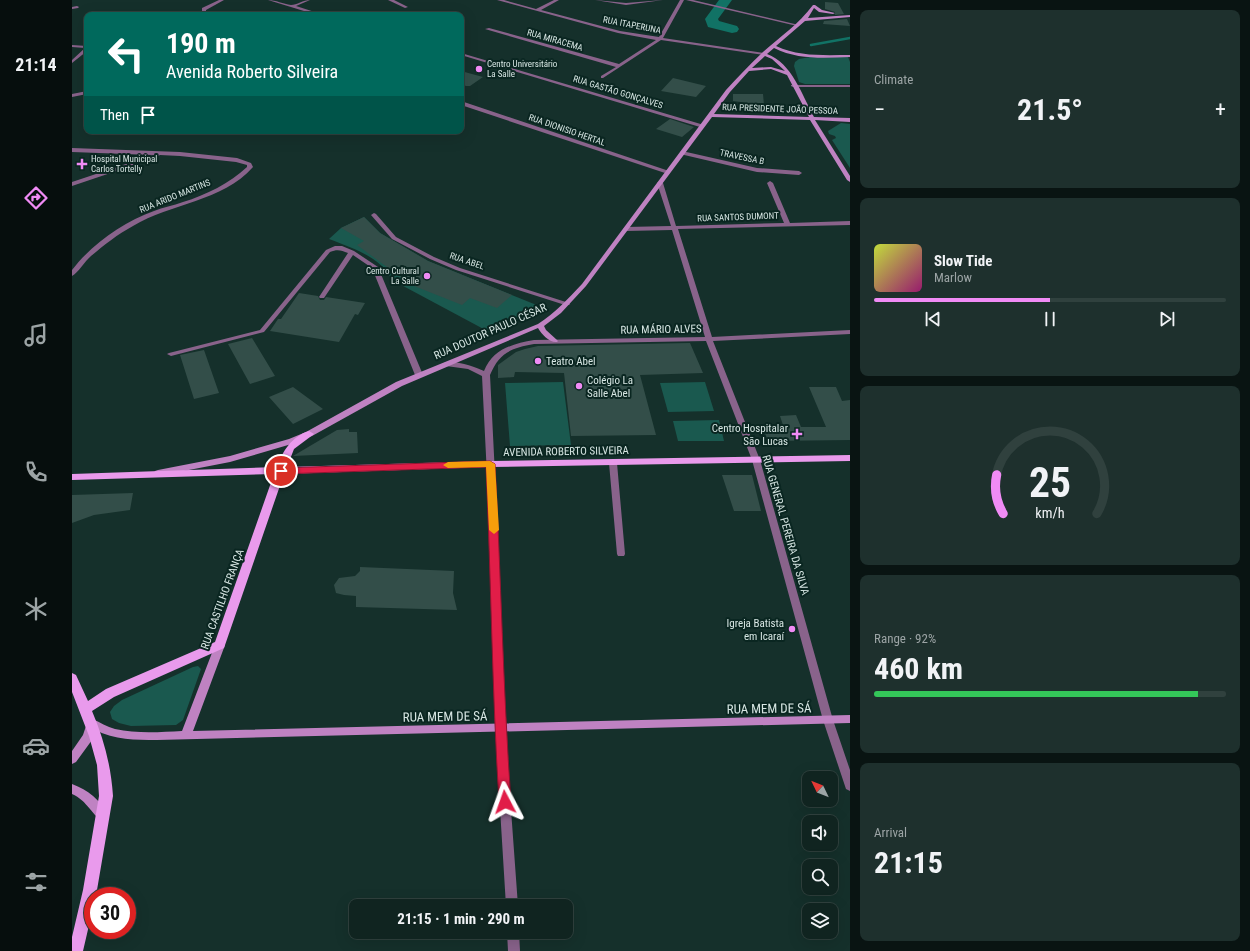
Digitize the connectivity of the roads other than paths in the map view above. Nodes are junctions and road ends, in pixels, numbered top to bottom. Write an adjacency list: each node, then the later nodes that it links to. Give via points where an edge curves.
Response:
1 (222, 0): 19 (street, via 204,9)
2 (270, 0): 13 (street)
3 (308, 0): 13 (street)
4 (390, 0): 16 (street)
5 (499, 0): 18 (street, RUA ITAPERUNA)
6 (557, 0): 18 (street)
7 (598, 0): 12 (street)
8 (661, 0): 12 (street)
9 (682, 0): 25 (street)
10 (688, 0): 23 (street)
11 (813, 0): 14 (main road)
12 (625, 2)
13 (293, 6): 20 (street)
14 (814, 6): 21 (main road, via 829,13); 22 (main road, RUA DOUTOR PAULO CÉSAR)
15 (77, 7): 17 (street)
16 (406, 7)
17 (72, 8)
18 (537, 10): 25 (street, RUA ITAPERUNA, via 608,29)
19 (204, 12)
20 (312, 12)
21 (850, 15): 22 (main road)
22 (804, 20): 23 (main road, RUA DOUTOR PAULO CÉSAR)
23 (797, 26): 27 (main road, RUA DOUTOR PAULO CÉSAR)
24 (488, 29): 37 (street, RUA MIRACEMA)
25 (660, 39): 30 (street, RUA ITAPERUNA); 37 (street)
26 (72, 46): 28 (street)
27 (773, 46): 30 (main road, RUA DOUTOR PAULO CÉSAR); 32 (main road, via 784,52)
28 (84, 48)
29 (84, 51): 35 (street)
30 (764, 54): 38 (main road); 39 (main road, RUA DOUTOR PAULO CÉSAR)
31 (464, 55): 50 (street, RUA GASTÃO GONÇALVES)
32 (804, 56): 33 (main road); 34 (main road)
33 (850, 56)
34 (793, 59)
35 (72, 62)
36 (788, 63): 38 (main road)
37 (619, 66): 41 (street)
38 (786, 68): 40 (main road)
39 (748, 70): 40 (main road, via 776,69); 47 (main road, RUA DOUTOR PAULO CÉSAR, via 731,87)
40 (788, 74): 42 (main road)
41 (603, 77)
42 (794, 86): 43 (street); 48 (main road)
43 (850, 86)
44 (84, 93): 45 (street)
45 (72, 96)
46 (464, 104): 56 (street, RUA DIONISIO HERTAL)
47 (710, 115): 48 (main road, RUA PRESIDENTE JOÃO PESSOA); 50 (main road, RUA DOUTOR PAULO CÉSAR)
48 (812, 118): 49 (main road, RUA PRESIDENTE JOÃO PESSOA); 58 (main road)
49 (850, 120)
50 (702, 126): 53 (main road, RUA DOUTOR PAULO CÉSAR)
51 (72, 150): 52 (street)
52 (130, 153): 54 (street); 55 (street)
53 (682, 153): 56 (main road, RUA DOUTOR PAULO CÉSAR); 57 (street, TRAVESSA B, via 757,170)
54 (158, 154): 55 (street); 68 (street, RUA ARIDO MARTINS, via 237,160 249,164 250,167 234,180 204,196 153,213 135,222 91,252)
55 (133, 163): 61 (street)
56 (668, 172): 59 (main road, RUA DOUTOR PAULO CÉSAR)
57 (799, 173)
58 (850, 180)
59 (660, 183): 65 (street, RUA GENERAL PEREIRA DA SILVA); 66 (main road, RUA DOUTOR PAULO CÉSAR)
60 (770, 183): 64 (street)
61 (72, 184)
62 (374, 215): 70 (street, RUA ABEL, via 394,238 432,258 458,269)
63 (850, 223): 64 (street, RUA SANTOS DUMONT)
64 (788, 224): 65 (street, RUA SANTOS DUMONT)
65 (675, 228): 66 (street, RUA SANTOS DUMONT); 73 (street, RUA GENERAL PEREIRA DA SILVA)
66 (626, 229): 70 (main road, RUA DOUTOR PAULO CÉSAR, via 584,286)
67 (352, 252): 69 (street); 75 (street, via 335,248 328,251 262,331); 77 (street, via 375,267)
68 (72, 274)
69 (322, 296)
70 (567, 304): 71 (main road, RUA DOUTOR PAULO CÉSAR)
71 (540, 325): 74 (main road); 76 (main road, RUA DOUTOR PAULO CÉSAR)
72 (850, 332): 73 (street, RUA MÁRIO ALVES)
73 (709, 339): 74 (street, RUA MÁRIO ALVES); 81 (street, RUA GENERAL PEREIRA DA SILVA)
74 (555, 341): 78 (street, RUA MÁRIO ALVES, via 525,344 502,351 494,358)
75 (171, 354)
76 (446, 364): 77 (main road, RUA DOUTOR PAULO CÉSAR); 78 (street, via 470,367)
77 (419, 375): 79 (main road, RUA DOUTOR PAULO CÉSAR)
78 (486, 375): 83 (street)
79 (309, 434): 84 (main road, RUA CASTILHO FRANÇA, via 291,447); 85 (main road, RUA DOUTOR PAULO CÉSAR, via 230,459)
80 (850, 458): 81 (main road, AVENIDA ROBERTO SILVEIRA)
81 (756, 460): 82 (main road, AVENIDA ROBERTO SILVEIRA); 92 (street, RUA GENERAL PEREIRA DA SILVA)
82 (613, 463): 83 (main road, AVENIDA ROBERTO SILVEIRA); 87 (street)
83 (490, 464): 84 (main road, AVENIDA ROBERTO SILVEIRA); 94 (street)
84 (281, 471): 85 (main road, AVENIDA ROBERTO SILVEIRA); 88 (main road, RUA CASTILHO FRANÇA)
85 (152, 474): 86 (main road, RUA DOUTOR PAULO CÉSAR)
86 (73, 477)
87 (621, 554)
88 (220, 645): 90 (main road, via 110,693); 95 (main road, RUA CASTILHO FRANÇA)
89 (72, 678): 90 (main road)
90 (86, 709): 93 (main road)
91 (850, 719): 92 (main road, RUA MEM DE SÁ)
92 (828, 720): 94 (main road, RUA MEM DE SÁ); 97 (street, RUA GENERAL PEREIRA DA SILVA)
93 (92, 723): 95 (main road, RUA MEM DE SÁ, via 119,735); 96 (main road, via 88,737); 99 (main road, via 107,783)
94 (500, 727): 95 (main road, RUA MEM DE SÁ); 100 (street)
95 (186, 735)
96 (72, 759)
97 (850, 786)
98 (72, 789): 99 (main road, via 87,796)
99 (103, 816): 102 (main road)
100 (512, 899)
101 (513, 939): 103 (street)
102 (76, 951)
103 (514, 951)

